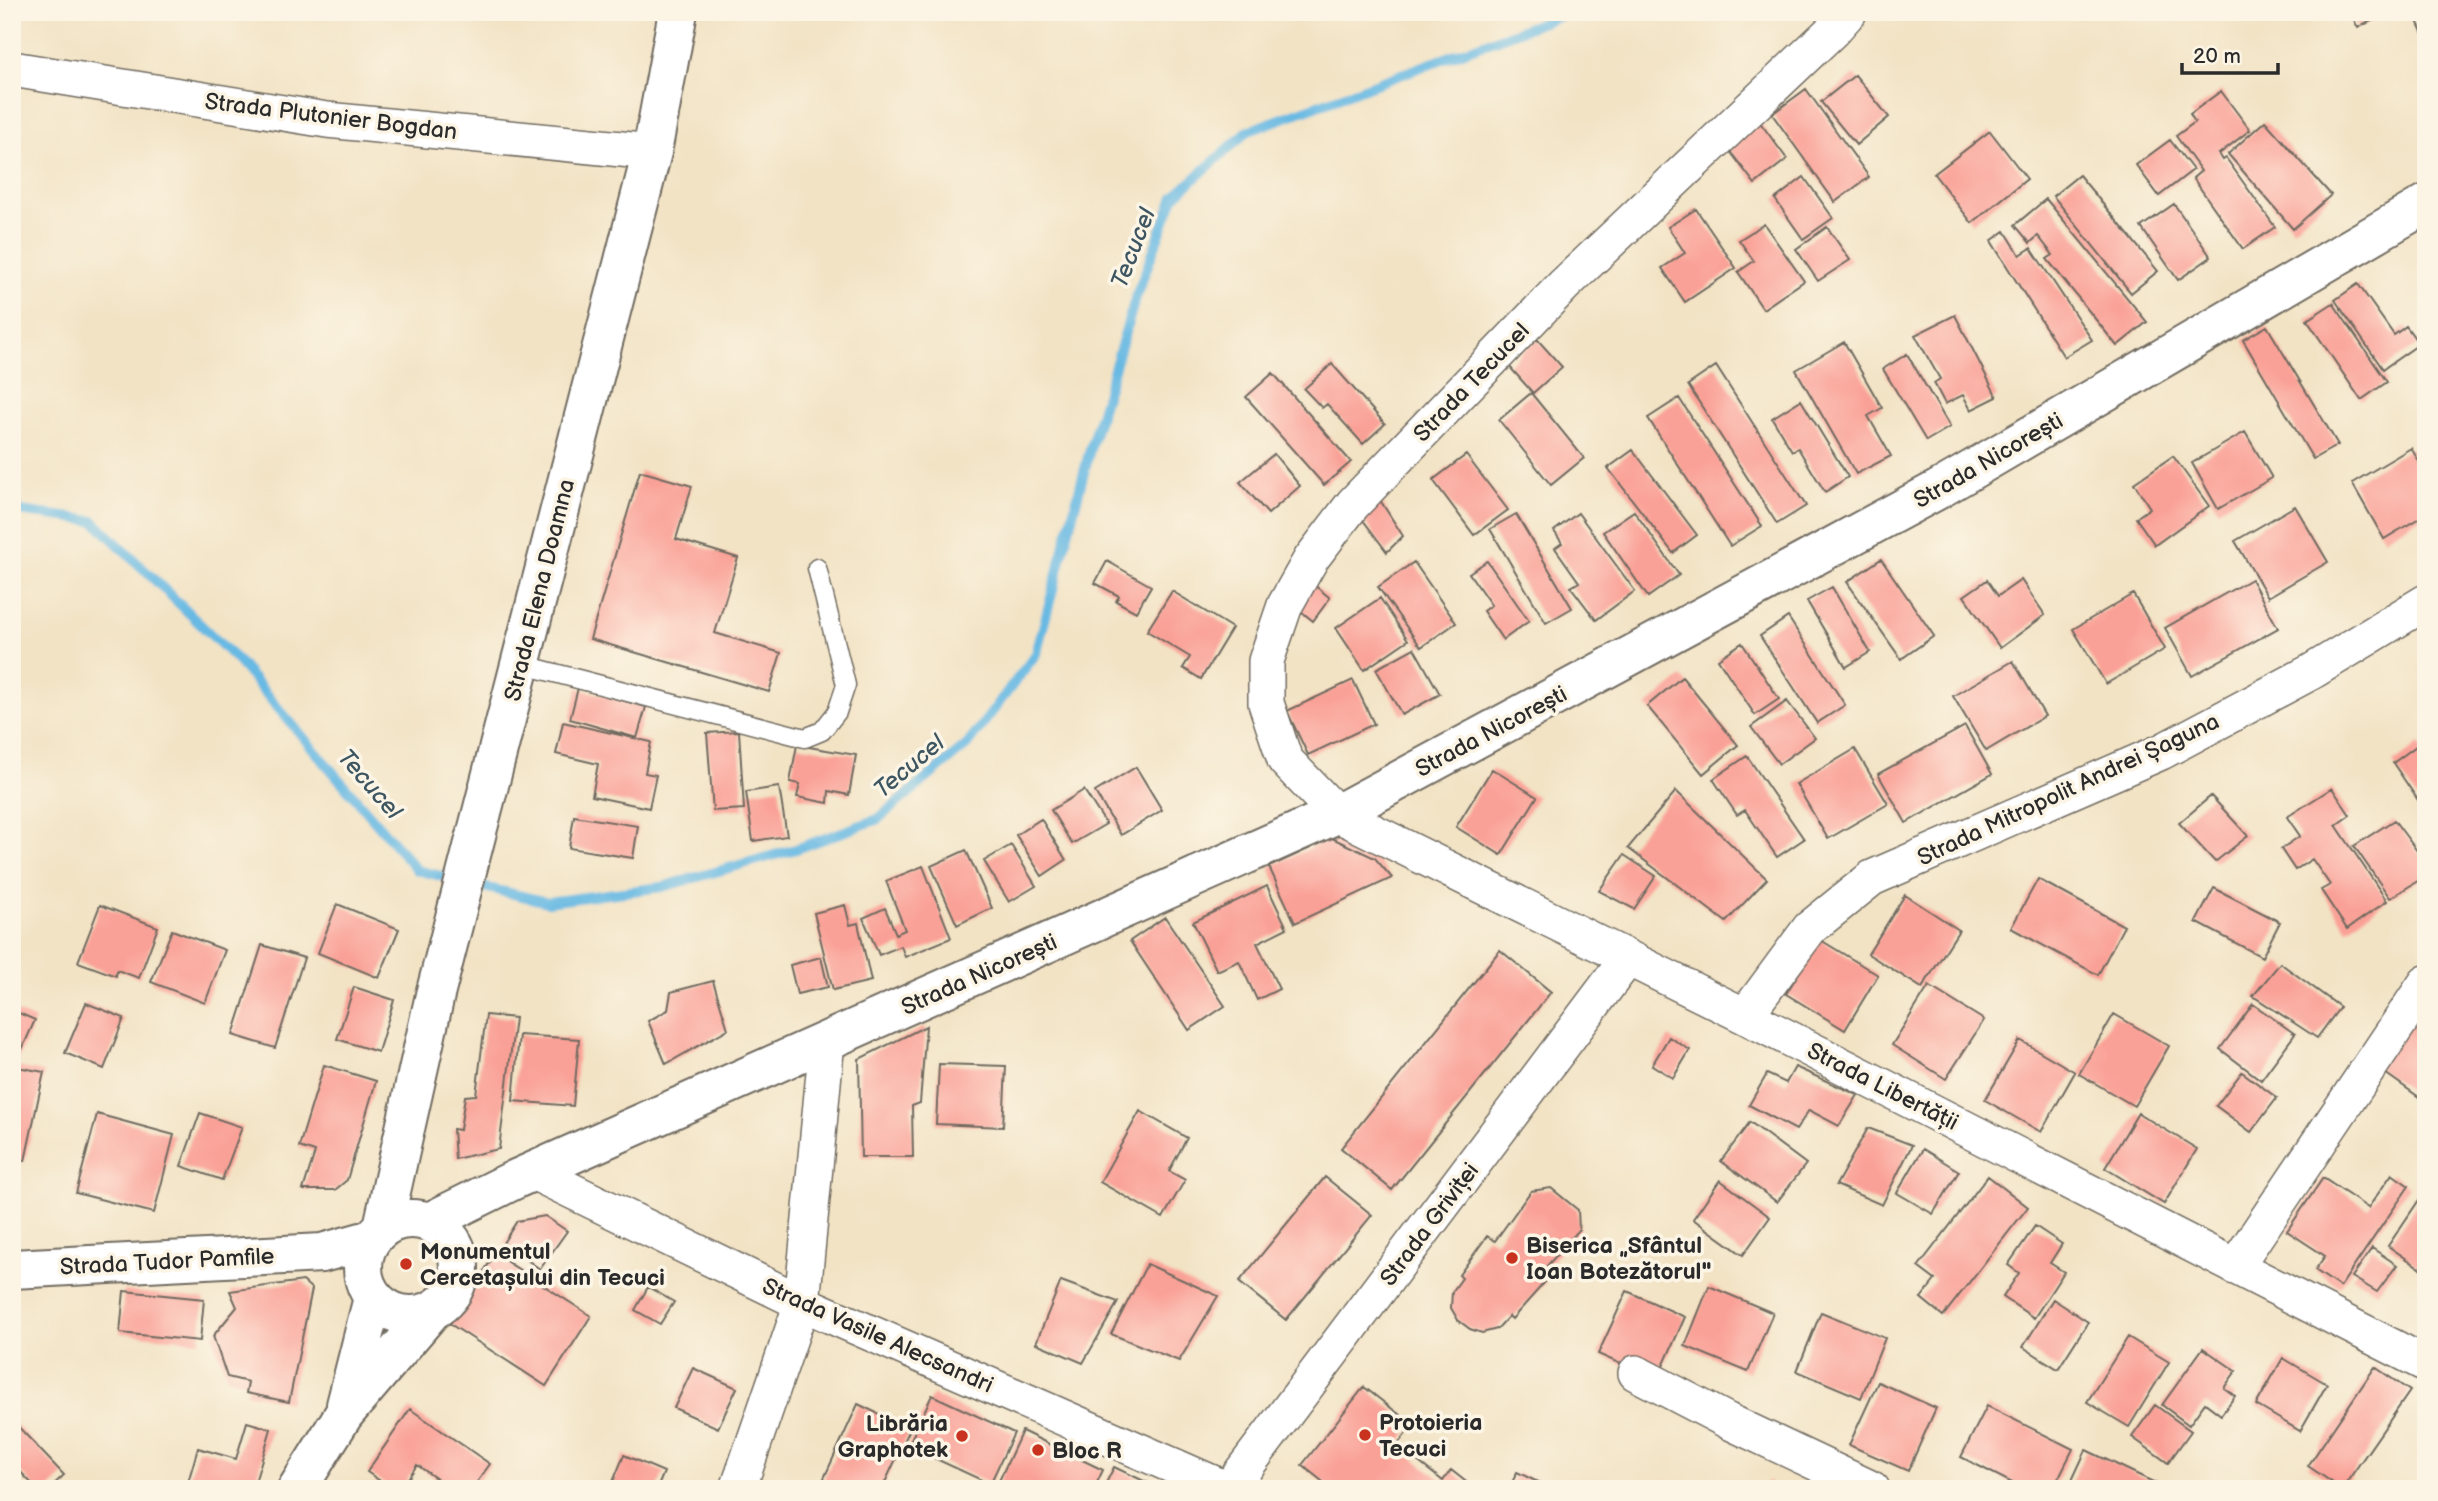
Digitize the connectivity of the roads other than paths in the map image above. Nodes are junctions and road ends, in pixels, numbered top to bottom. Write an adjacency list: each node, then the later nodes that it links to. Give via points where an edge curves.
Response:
1 (678, 12): 4 (main road, Strada Elena Doamna)
2 (1849, 12): 9 (street, Strada Tecucel, via 1564,285 1353,504 1311,559 1285,605 1266,661 1266,703 1286,760)
3 (12, 69): 4 (street, Strada Plutonier Bogdan, via 327,120)
4 (652, 152): 8 (main road, Strada Elena Doamna)
5 (2426, 204): 9 (main road, Strada Nicorești, via 1939,489)
6 (817, 568): 8 (lane, via 846,685 837,712 822,731 804,738)
7 (2426, 602): 12 (street, Strada Mitropolit Andrei Șaguna, via 2311,672 2161,752 1871,878 1810,928)
8 (520, 664): 15 (main road, Strada Elena Doamna, via 435,995)
9 (1337, 814): 10 (street, Strada Libertății); 13 (main road, Strada Nicorești)
10 (1628, 958): 12 (street, Strada Libertății); 28 (street, Strada Griviței)
11 (2426, 983): 18 (street)
12 (1745, 1016): 18 (street, Strada Libertății)
13 (827, 1041): 14 (main road, Strada Nicorești); 21 (street)
14 (524, 1176): 15 (main road, Strada Nicorești); 17 (main road, Strada Nicorești, via 475,1229); 21 (street, Strada Vasile Alecsandri)
15 (408, 1210): 16 (main road, Strada Tudor Pamfile); 17 (main road, via 443,1231); 20 (main road, via 365,1253 362,1268)
16 (322, 1253): 19 (main road, Strada Tudor Pamfile); 20 (main road, via 352,1268)
17 (459, 1258): 22 (main road, via 453,1290)
18 (2235, 1268): 23 (street, Strada Libertății)
19 (19, 1279)
20 (369, 1291): 22 (main road, via 385,1308 399,1314); 25 (main road)
21 (802, 1303): 27 (street); 28 (street, Strada Vasile Alecsandri)
22 (431, 1312): 25 (main road)
23 (2426, 1364)
24 (1636, 1373): 29 (street)
25 (344, 1414): 26 (main road)
26 (297, 1489)
27 (738, 1489)
28 (1227, 1489)
29 (1872, 1489)

